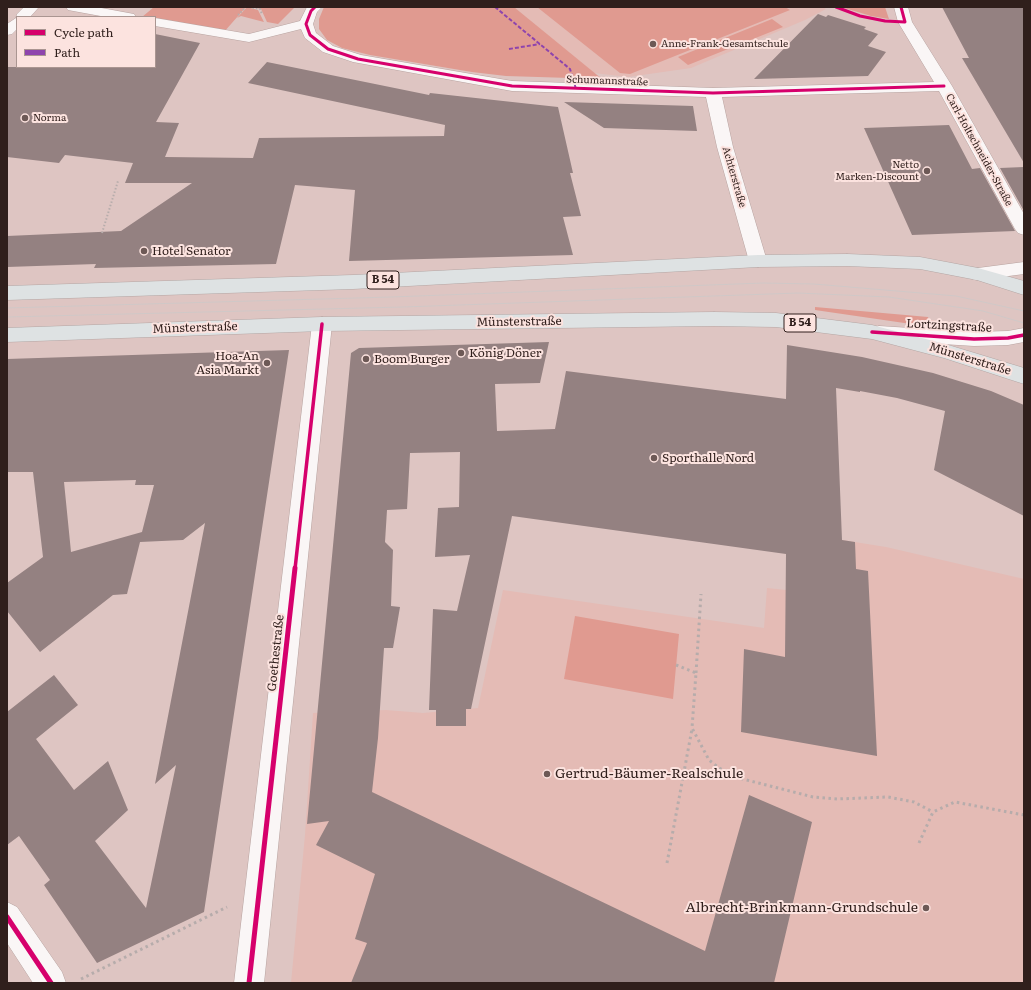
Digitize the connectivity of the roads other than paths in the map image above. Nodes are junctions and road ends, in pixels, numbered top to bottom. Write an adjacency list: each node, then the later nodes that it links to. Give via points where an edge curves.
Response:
1 (32, 7): 6 (street)
2 (73, 7): 5 (street)
3 (315, 7): 9 (street)
4 (901, 7): 11 (street, Carl-Holtschneider-Straße, via 905,22)
5 (129, 13)
6 (23, 16)
7 (156, 22): 9 (street, via 249,38)
8 (16, 23): 10 (street)
9 (306, 24): 12 (street, Schumannstraße, via 310,35 328,49 358,59 437,74 512,86)
10 (7, 31)
11 (944, 86): 12 (street, Schumannstraße); 13 (street, Carl-Holtschneider-Straße)
12 (713, 92): 14 (street, Achterstraße, via 725,147)
13 (1024, 229)
14 (758, 260): 16 (main road, B 54, via 920,263); 18 (main road, B 54, via 353,282)
15 (1024, 268): 16 (street)
16 (978, 274): 17 (main road, B 54)
17 (1024, 288)
18 (7, 292)
19 (322, 324): 20 (main road, Münsterstraße / B 54, via 714,319 776,320); 21 (main road, Münsterstraße / B 54); 26 (street, Goethestraße)
20 (872, 332): 22 (street, Lortzingstraße, via 974,339); 23 (main road, Münsterstraße / B 54)
21 (7, 335)
22 (1024, 335)
23 (1024, 376)
24 (7, 917): 25 (street)
25 (51, 983)
26 (249, 983)

